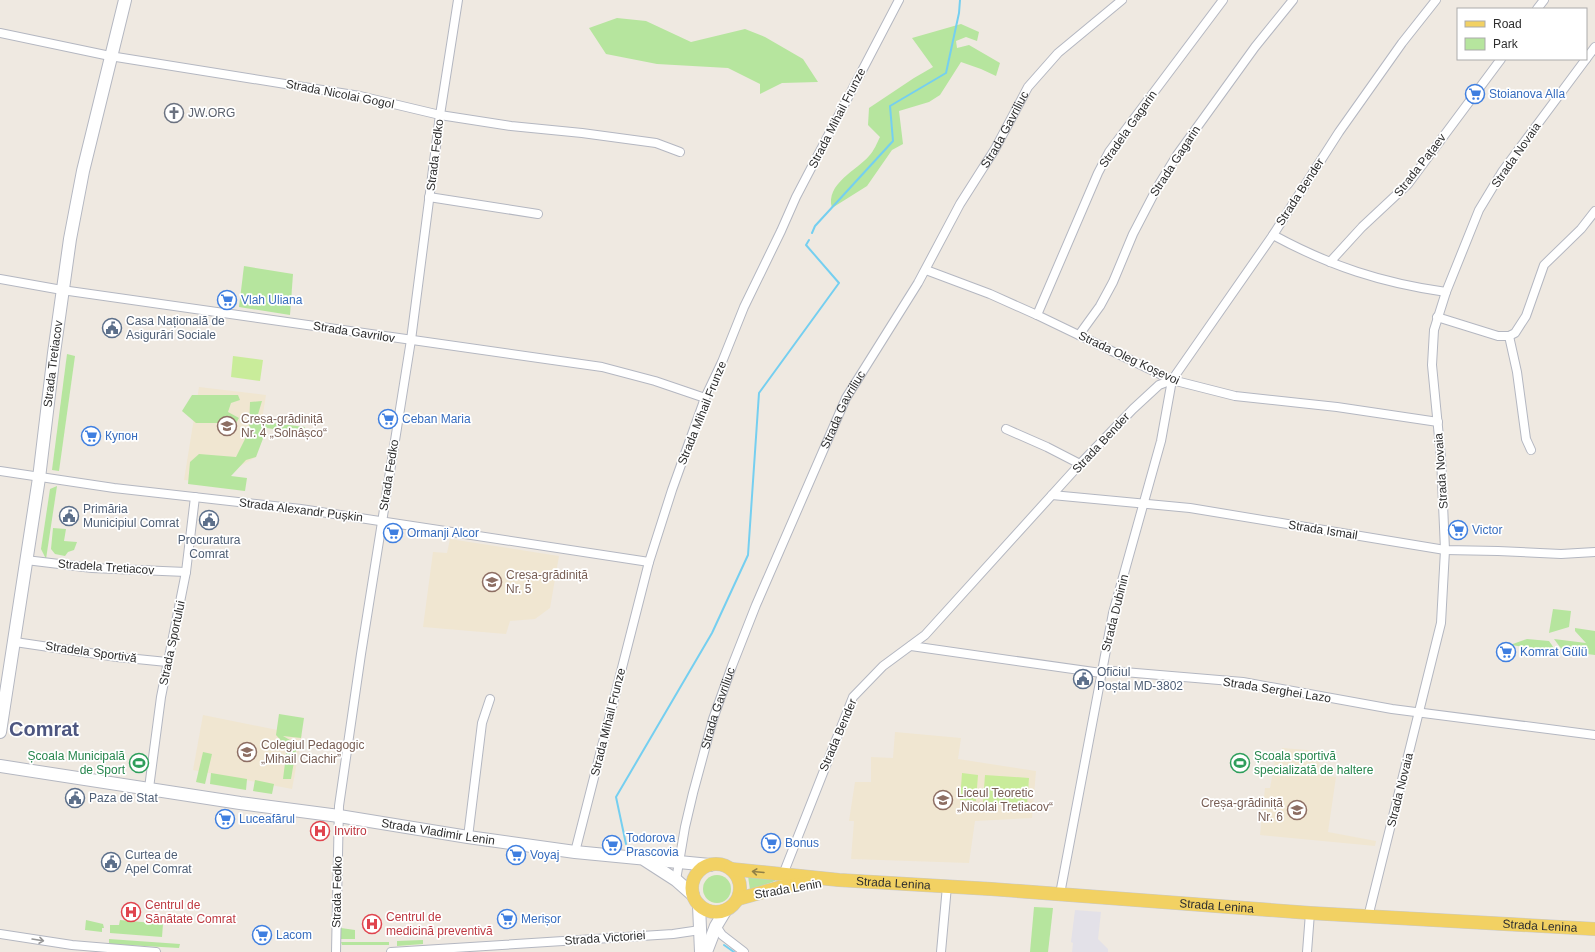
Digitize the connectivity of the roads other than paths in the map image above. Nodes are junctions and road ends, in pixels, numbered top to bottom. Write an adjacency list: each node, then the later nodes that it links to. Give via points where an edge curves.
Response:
1 (125, 0): 12 (street, Strada Tretiacov)
2 (458, 0): 16 (street, Strada Fedko)
3 (899, 0): 33 (street, Strada Mihail Frunze, via 796,197 744,307)
4 (1122, 0): 23 (street, Strada Gavriliuc, via 1058,53 1028,87 995,149 960,204)
5 (1223, 0): 27 (street, Stradela Gagarin, via 1109,152)
6 (1293, 0): 29 (street, Strada Gagarin, via 1242,64 1158,186 1133,234 1110,288)
7 (1436, 0): 21 (street, Strada Bender, via 1339,132)
8 (1544, 0): 9 (street)
9 (1538, 8)
10 (0, 33): 12 (street, Strada Nicolai Gogol)
11 (1595, 47): 13 (street, Strada Novaia)
12 (110, 56): 16 (street, Strada Nicolai Gogol, via 360,96); 25 (street, Strada Tretiacov, via 83,171)
13 (1587, 58)
14 (1500, 60): 22 (street, Strada Pațaev, via 1408,184 1362,227)
15 (1585, 60): 26 (street, Strada Novaia, via 1492,188 1479,210)
16 (440, 115): 17 (street, Strada Nicolai Gogol, via 511,126 582,132 656,144); 18 (street, Strada Fedko)
17 (680, 152)
18 (429, 197): 20 (street); 31 (street, Strada Fedko)
19 (1595, 211): 30 (street, via 1581,229 1544,265 1526,316 1515,333)
20 (538, 214)
21 (1273, 235): 22 (street); 32 (street, Strada Bender)
22 (1330, 262): 26 (street, via 1386,281)
23 (926, 270): 27 (street, Strada Oleg Koşevoi); 63 (street, Strada Gavriliuc, via 846,398 756,605 713,719 685,827)
24 (0, 279): 25 (street, Strada Gavrilov)
25 (62, 290): 31 (street, Strada Gavrilov); 39 (street, Strada Tretiacov)
26 (1446, 292): 28 (street, Strada Novaia)
27 (1037, 315): 29 (street, Strada Oleg Koşevoi)
28 (1437, 317): 30 (street, via 1498,336); 34 (street, Strada Novaia, via 1432,343)
29 (1079, 335): 32 (street, Strada Oleg Koşevoi)
30 (1509, 336): 36 (street, via 1517,372 1526,439)
31 (411, 340): 33 (street, Strada Gavrilov, via 602,367); 43 (street, Strada Fedko)
32 (1172, 380): 34 (street, Strada Oleg Koşevoi, via 1235,396 1337,407); 37 (street, Strada Bender, via 1152,391); 42 (street, Strada Dubinin, via 1161,441)
33 (705, 398): 47 (street, Strada Mihail Frunze)
34 (1438, 422): 44 (street, Strada Novaia)
35 (1006, 429): 37 (street)
36 (1531, 450)
37 (1080, 464): 40 (street, Strada Bender)
38 (0, 471): 39 (street, Strada Alexandr Pușkin)
39 (39, 478): 41 (street, Strada Alexandr Pușkin); 46 (street, Strada Tretiacov)
40 (1052, 495): 42 (street, Strada Ismail); 50 (street, Strada Bender, via 936,623)
41 (195, 498): 43 (street, Strada Alexandr Pușkin, via 301,509); 48 (street, Strada Sportului)
42 (1145, 503): 44 (street, Strada Ismail); 52 (street, Strada Dubinin, via 1113,612)
43 (382, 521): 47 (street, Strada Alexandr Pușkin); 59 (street, Strada Fedko)
44 (1445, 550): 45 (street, Strada Ismail, via 1561,554); 54 (street, Strada Novaia, via 1441,623)
45 (1595, 552)
46 (26, 560): 48 (street, Stradela Tretiacov, via 92,568); 49 (street, Strada Tretiacov)
47 (648, 562): 61 (street, Strada Mihail Frunze)
48 (186, 572): 51 (street, Strada Sportului)
49 (15, 642): 51 (street, Stradela Sportivă); 55 (street, Strada Tretiacov)
50 (910, 646): 52 (street, Strada Serghei Lazo); 67 (street, Strada Bender, via 883,666 853,697)
51 (167, 662): 58 (street, Strada Sportului)
52 (1101, 673): 54 (street, Strada Serghei Lazo, via 1112,671 1243,682); 69 (street, Strada Dubinin)
53 (490, 699): 60 (street, via 481,729)
54 (1420, 712): 56 (street, Strada Serghei Lazo); 74 (street, Strada Novaia)
55 (0, 732)
56 (1595, 736)
57 (0, 766): 58 (street, Strada Vladimir Lenin)
58 (149, 788): 59 (street, Strada Vladimir Lenin)
59 (339, 816): 60 (street, Strada Vladimir Lenin); 80 (street, Strada Fedko)
60 (468, 837): 61 (street, Strada Vladimir Lenin)
61 (575, 852): 62 (street, Strada Vladimir Lenin)
62 (643, 858): 63 (street, Strada Vladimir Lenin); 66 (street)
63 (679, 862): 64 (street, Strada Vladimir Lenin); 66 (street, Strada Gavriliuc)
64 (710, 865): 65 (main road, via 725,866); 71 (main road, via 703,868 694,880)
65 (731, 870): 67 (main road, one-way to 65); 70 (main road, via 740,883)
66 (676, 880): 71 (street)
67 (782, 881): 68 (main road, Strada Lenina, via 839,880); 70 (main road, Strada Lenin)
68 (947, 886): 69 (main road, Strada Lenina); 85 (street)
69 (1060, 894): 73 (main road, Strada Lenina)
70 (738, 899): 72 (main road)
71 (696, 900): 72 (main road, via 711,912); 77 (street)
72 (725, 911): 75 (street)
73 (1310, 913): 74 (main road, Strada Lenina); 86 (street)
74 (1368, 917): 76 (main road, Strada Lenina)
75 (716, 926): 83 (street); 84 (street, via 722,935)
76 (1595, 929)
77 (700, 930): 81 (street, Strada Victoriei, via 673,934); 82 (street)
78 (0, 934): 79 (street, one-way to 79, via 72,946)
79 (156, 952)
80 (336, 952)
81 (391, 952)
82 (702, 952)
83 (706, 952)
84 (744, 952)
85 (941, 952)
86 (1307, 952)

